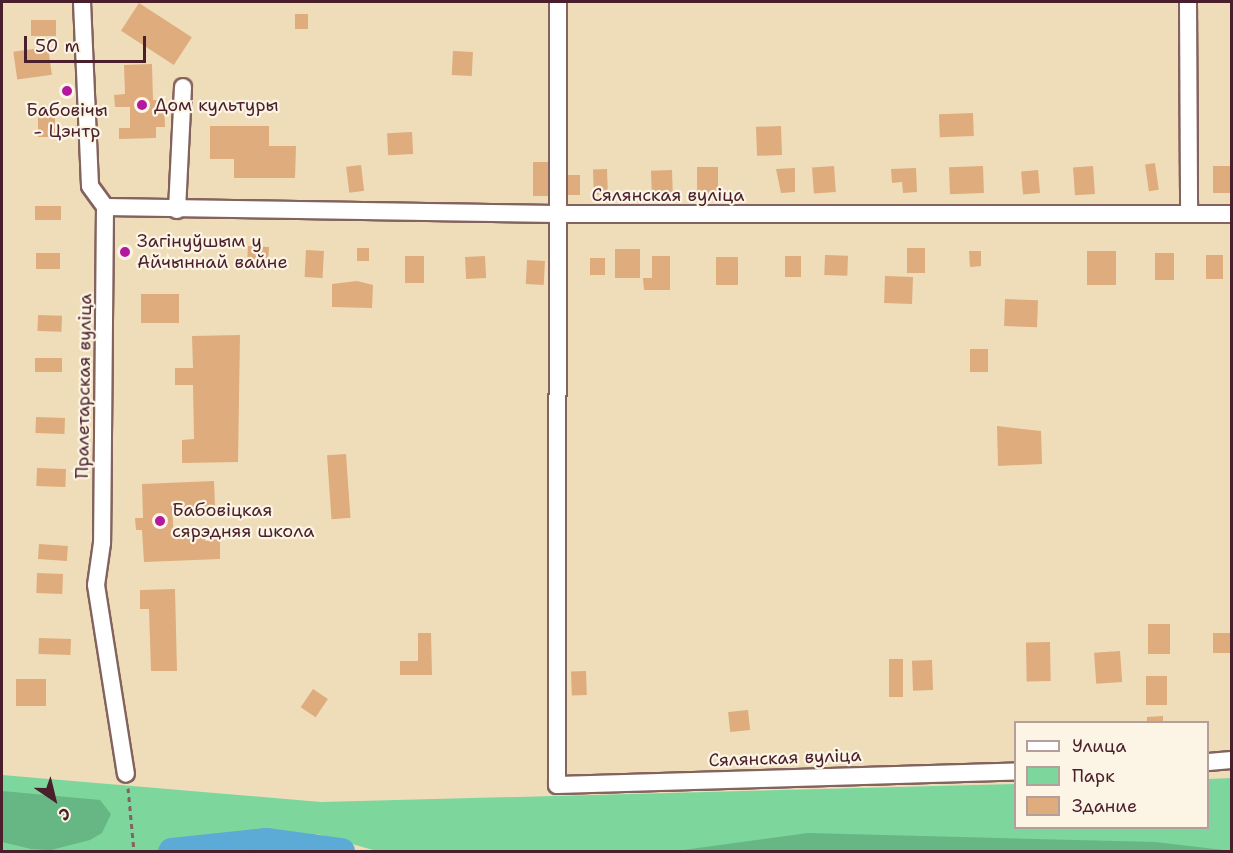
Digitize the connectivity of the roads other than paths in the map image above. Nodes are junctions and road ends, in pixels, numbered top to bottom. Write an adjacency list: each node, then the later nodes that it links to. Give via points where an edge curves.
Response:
1 (82, 2): 5 (street, via 90,186)
2 (558, 2): 7 (street)
3 (1188, 2): 8 (street)
4 (183, 87): 6 (street)
5 (105, 207): 6 (street, Сялянская вуліца); 13 (street, Пралетарская вуліца, via 102,543 96,585)
6 (177, 210): 7 (street, Сялянская вуліца)
7 (556, 214): 8 (street, Сялянская вуліца); 12 (street, Сялянская вуліца, via 557,785)
8 (1189, 214): 9 (street, Сялянская вуліца)
9 (1232, 214)
10 (1232, 760): 11 (street)
11 (1209, 762)
12 (1014, 771)
13 (126, 774)

